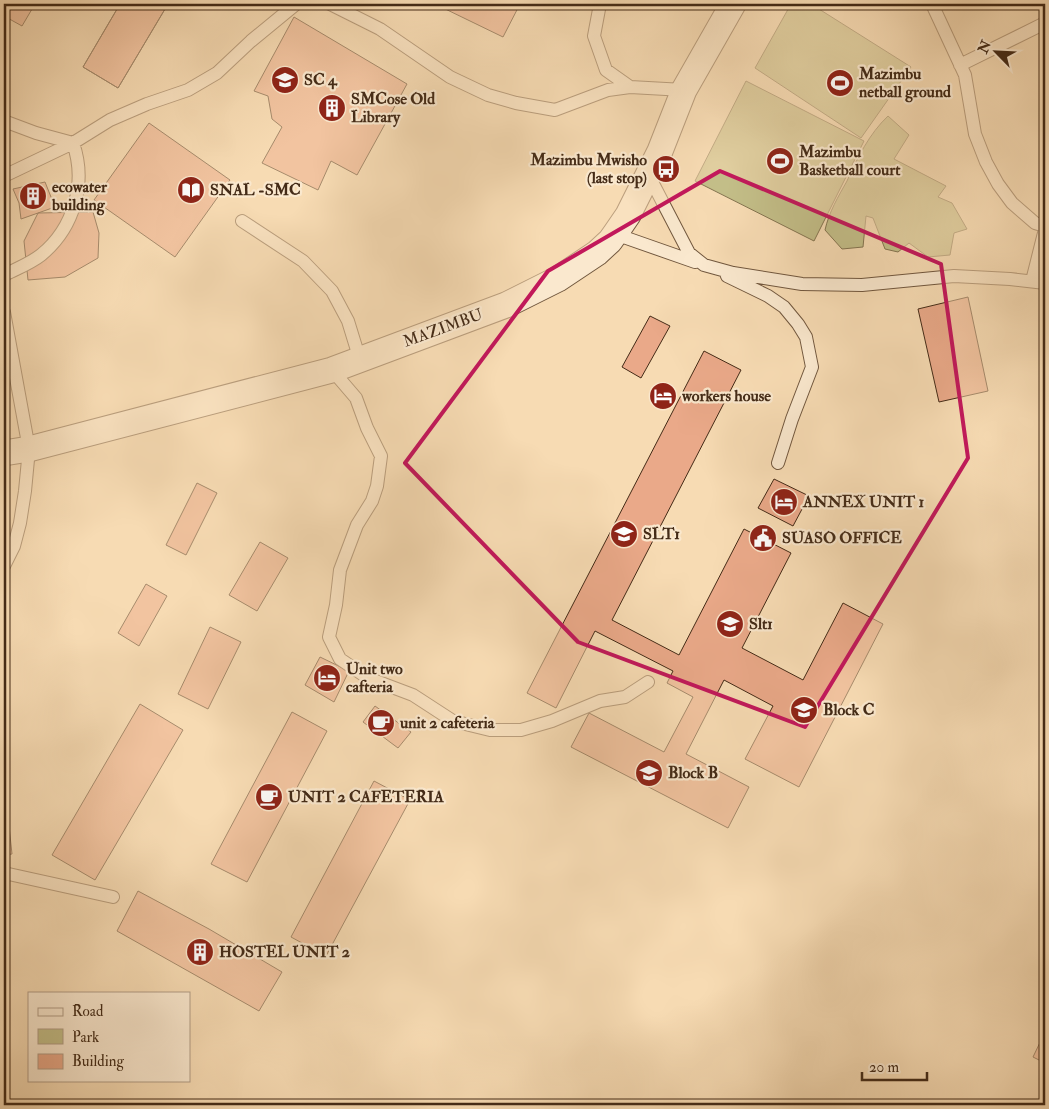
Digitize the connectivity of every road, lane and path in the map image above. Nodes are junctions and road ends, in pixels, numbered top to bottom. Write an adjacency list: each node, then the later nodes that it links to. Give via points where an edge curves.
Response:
1 (296, 4): 11 (lane, via 217,73 188,90 110,120)
2 (330, 4): 8 (lane, via 380,29 450,77 488,95 516,103 555,110 608,90)
3 (600, 4): 8 (lane, via 594,36 603,62 606,70)
4 (733, 4): 9 (street, MAZIMBU)
5 (932, 4): 7 (lane)
6 (1045, 23): 7 (lane)
7 (960, 65): 15 (lane, via 986,162 1012,203)
8 (630, 88): 9 (lane)
9 (684, 90): 12 (street, MAZIMBU)
10 (4, 121): 11 (lane)
11 (73, 143): 13 (lane); 18 (lane, via 80,182 62,231 41,255)
12 (648, 174): 16 (street, MAZIMBU); 17 (lane, via 689,253)
13 (4, 176)
14 (242, 221): 22 (lane, via 303,261 332,291 348,321)
15 (1045, 227): 19 (lane)
16 (615, 234): 17 (lane); 22 (street, MAZIMBU, via 597,253 558,279 506,305)
17 (704, 265): 19 (lane, via 802,284 862,285 954,276); 26 (lane, via 784,307 806,337 812,367)
18 (4, 275)
19 (1032, 281): 20 (lane)
20 (1045, 283)
21 (4, 312): 24 (lane)
22 (360, 360): 23 (street, MAZIMBU)
23 (332, 370): 24 (street, MAZIMBU); 28 (lane, via 356,398 381,456 372,501 357,525 340,570 329,637 340,659 368,678 413,696 454,722 490,730 521,730 552,721 600,701 625,697)
24 (29, 449): 25 (street, MAZIMBU); 27 (lane, via 20,523)
25 (4, 452)
26 (778, 463)
27 (4, 566)
28 (648, 682)
29 (4, 873): 30 (lane)
30 (113, 897)

